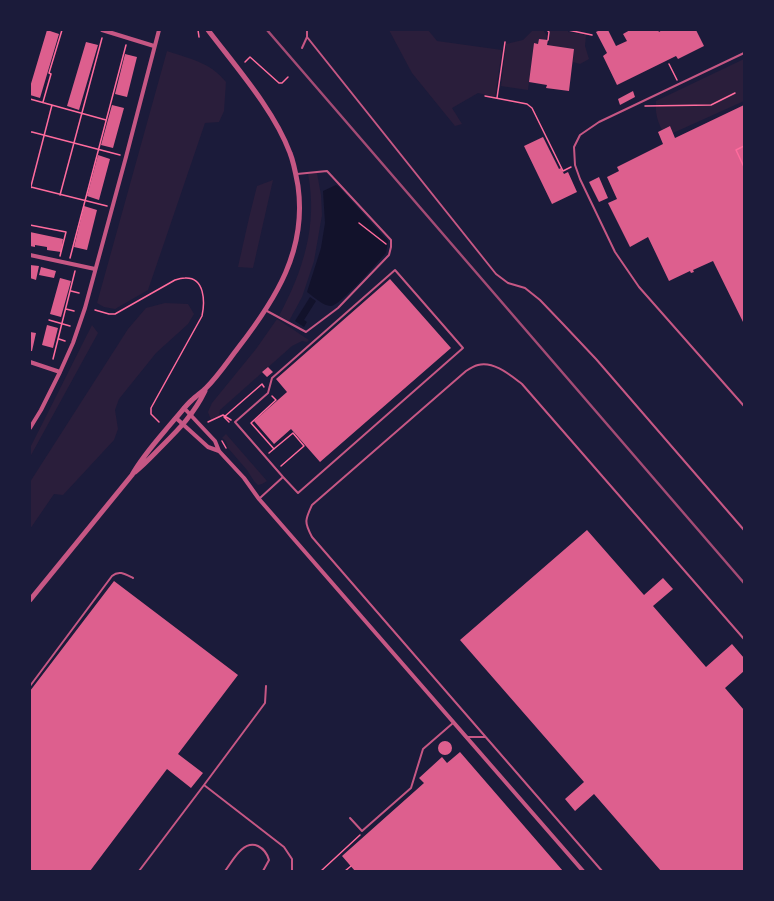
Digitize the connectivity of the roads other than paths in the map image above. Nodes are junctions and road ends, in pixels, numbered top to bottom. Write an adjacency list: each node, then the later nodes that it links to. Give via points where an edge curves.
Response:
1 (102, 30): 6 (street)
2 (208, 30): 9 (street, via 275,121 290,153)
3 (307, 30): 5 (lane)
4 (159, 31): 6 (street)
5 (307, 37): 7 (lane); 26 (lane, via 496,274 508,283 525,288 540,300 596,359)
6 (154, 46): 11 (street)
7 (302, 48)
8 (744, 53): 16 (lane, via 599,122 580,135 574,147 575,166 580,180 615,252 639,287)
9 (296, 174): 12 (street, via 300,216 297,238 287,270); 12 (lane, via 327,171 391,240 391,247 389,255 338,308 306,332)
10 (30, 255): 11 (street)
11 (95, 269): 14 (street, via 79,326)
12 (265, 310): 15 (street)
13 (30, 362): 14 (street)
14 (60, 372): 21 (street)
15 (206, 388): 17 (street); 18 (street)
16 (744, 406)
17 (184, 408): 18 (street); 19 (street)
18 (191, 415): 20 (street); 22 (street, via 215,441)
19 (176, 418): 20 (street); 23 (street, via 140,461)
20 (183, 425): 22 (street, via 208,447); 23 (street)
21 (30, 428)
22 (219, 451): 25 (street)
23 (132, 475): 28 (street)
24 (283, 477): 24 (lane, via 298,493 464,348 395,270 272,378 268,391 235,422); 25 (lane)
25 (259, 499): 32 (street)
26 (744, 530)
27 (133, 578): 30 (lane, via 121,572 112,576)
28 (30, 600)
29 (744, 640): 34 (lane, via 522,384 491,365 478,365 466,371 312,505 306,525 312,537)
30 (30, 686)
31 (266, 686): 35 (lane, via 265,703)
32 (453, 723): 33 (street); 36 (lane, via 423,749 411,788 362,831)
33 (464, 737): 34 (lane); 41 (street)
34 (485, 737): 42 (lane)
35 (204, 785): 37 (lane); 40 (lane, via 284,847 292,860)
36 (350, 818)
37 (139, 871)
38 (225, 871): 39 (lane, via 244,847 255,844 267,853 268,860)
39 (263, 871)
40 (293, 871)
41 (583, 871)
42 (602, 871)

